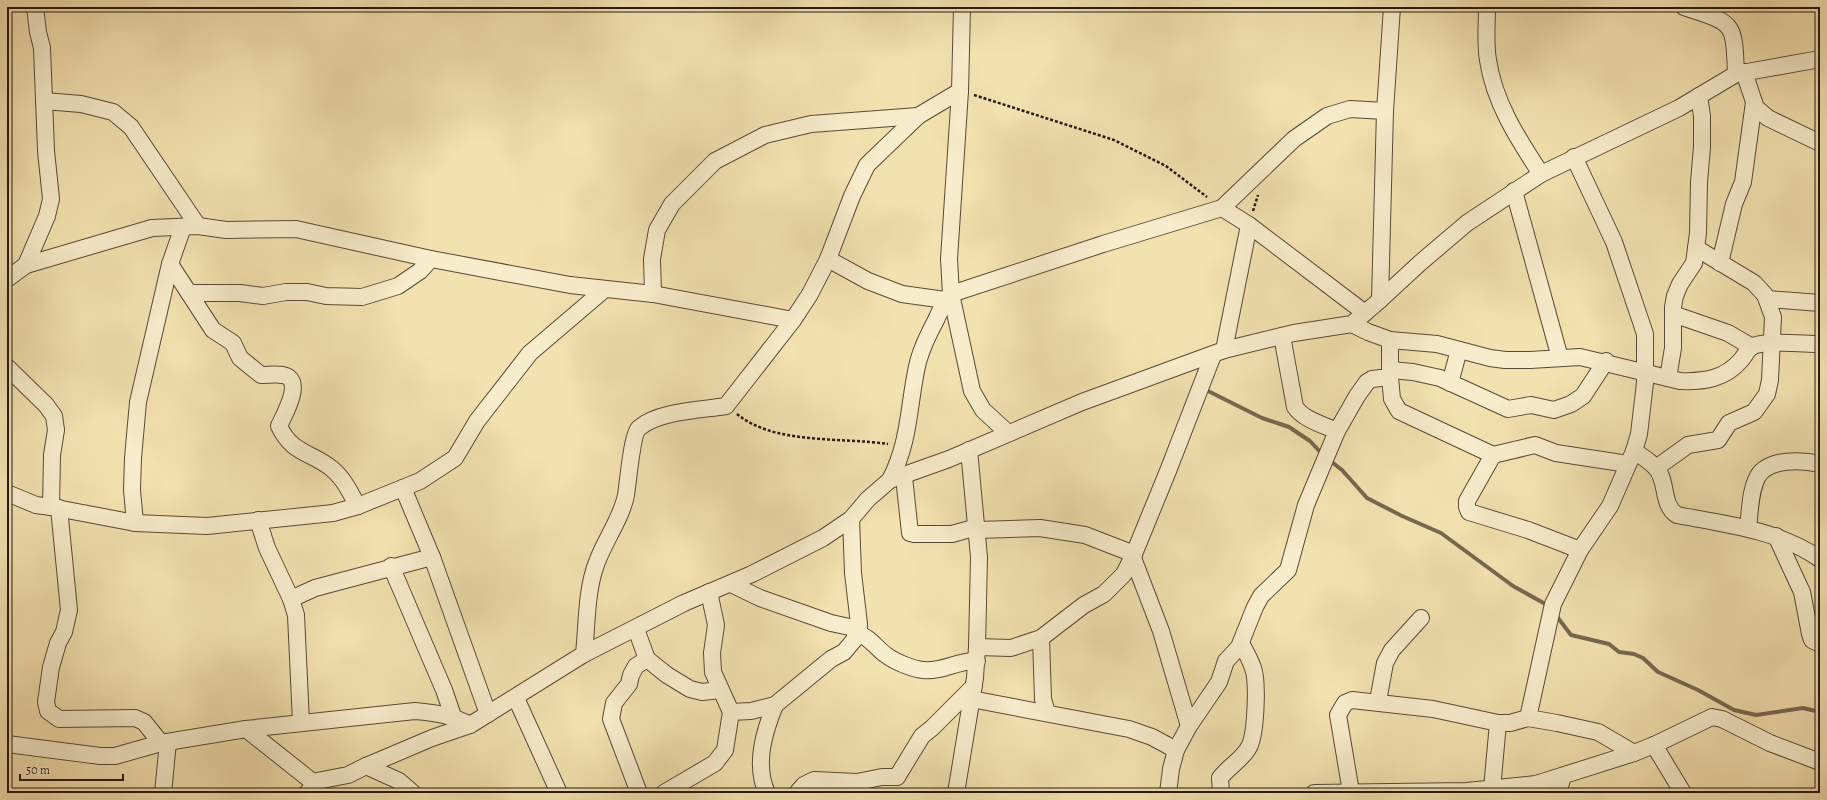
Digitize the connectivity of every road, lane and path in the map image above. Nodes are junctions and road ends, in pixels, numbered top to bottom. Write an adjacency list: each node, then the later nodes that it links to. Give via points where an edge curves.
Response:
1 (35, 7): 10 (street, via 42,48)
2 (962, 7): 8 (street)
3 (1392, 7): 12 (street)
4 (1487, 7): 16 (street, via 1488,59 1494,86 1515,134)
5 (1684, 7): 7 (street, via 1727,23 1735,38)
6 (1820, 60): 7 (street)
7 (1740, 73): 9 (street); 11 (street)
8 (960, 90): 13 (street); 18 (path, via 1114,140 1166,166); 31 (street)
9 (1699, 96): 15 (street, via 1633,131); 21 (street, via 1702,147)
10 (44, 101): 20 (street, via 82,104 113,112 122,119 131,127); 26 (street, via 51,199 47,216)
11 (1754, 102): 14 (street, via 1756,108 1768,118); 24 (street, via 1744,182 1734,204)
12 (1385, 111): 18 (street, via 1350,109 1327,116 1294,139); 33 (street)
13 (918, 116): 23 (street, via 867,165); 30 (street, via 811,124 765,135 715,162 672,204 657,230 652,258)
14 (1819, 141)
15 (1574, 157): 16 (street); 49 (street, via 1614,242 1636,305 1645,334)
16 (1541, 174): 17 (street)
17 (1514, 191): 33 (street, via 1466,223); 46 (street)
18 (1222, 208): 19 (street); 31 (street, via 1104,244)
19 (1250, 225): 35 (street); 45 (street)
20 (191, 226): 22 (street, via 226,230 296,229); 25 (street); 26 (street, via 152,228)
21 (1696, 248): 24 (street); 36 (street, via 1694,263 1674,296)
22 (431, 259): 28 (street, via 570,285); 29 (street, via 420,271 398,286 362,297 326,296 307,292 263,296 240,293)
23 (828, 259): 31 (street, via 868,281 902,294); 37 (street)
24 (1720, 263): 32 (street, via 1754,283)
25 (170, 264): 29 (street); 69 (street, via 138,402 132,490)
26 (26, 265): 27 (street)
27 (7, 279)
28 (605, 289): 30 (street); 63 (street, via 530,353 477,421 455,458 432,474)
29 (189, 293): 65 (street, via 213,330 232,343 248,366 261,376 283,375 290,378 293,385 292,396 279,426 284,438 304,453 330,466 340,476)
30 (653, 294): 37 (street)
31 (948, 297): 55 (street, via 972,391 983,410); 56 (street, via 927,337 918,362)
32 (1767, 299): 34 (street); 41 (street, via 1773,318)
33 (1380, 300): 35 (street)
34 (1820, 303)
35 (1365, 314): 38 (street)
36 (1673, 314): 43 (street, via 1728,333); 51 (street, via 1673,348)
37 (793, 320): 53 (street)
38 (1352, 324): 39 (street); 40 (street)
39 (1282, 336): 45 (street); 54 (street, via 1295,407 1307,418)
40 (1390, 340): 44 (street, via 1437,344); 50 (street)
41 (1773, 344): 42 (street); 43 (street); 61 (street, via 1768,389 1754,412 1729,423 1718,440 1688,445)
42 (1820, 344)
43 (1752, 347): 51 (street, via 1729,373 1722,376 1690,381)
44 (1459, 350): 46 (street, via 1505,360); 52 (street)
45 (1218, 352): 55 (street, via 1082,402); 74 (street)
46 (1560, 358): 47 (street, via 1580,357)
47 (1606, 362): 49 (street); 52 (street, via 1583,396 1554,410 1531,405 1508,409)
48 (7, 367): 66 (street, via 54,416 56,430 52,455)
49 (1645, 371): 51 (street); 59 (street, via 1638,434)
50 (1390, 374): 52 (street, via 1429,375); 54 (street, via 1367,382); 58 (street, via 1392,399 1399,411)
51 (1668, 378)
52 (1450, 383)
53 (726, 406): 56 (path, via 753,425 800,437); 87 (street, via 663,416 638,428 634,437 625,503 596,563 589,599)
54 (1337, 431): 85 (street, via 1306,505 1288,570 1261,596)
55 (1008, 433): 57 (street)
56 (905, 446): 62 (street)
57 (969, 450): 62 (street); 70 (street)
58 (1492, 455): 59 (street, via 1535,445 1556,453); 73 (street, via 1467,501 1469,512 1549,537)
59 (1630, 457): 61 (street); 73 (street, via 1610,506)
60 (1820, 464): 71 (street, via 1786,462 1762,472 1758,476 1753,493)
61 (1656, 468): 71 (street, via 1673,512)
62 (897, 478): 67 (street, via 868,499); 70 (street, via 910,533 952,534)
63 (403, 488): 65 (street); 75 (street)
64 (7, 492): 66 (street, via 36,505)
65 (358, 506): 68 (street, via 334,513)
66 (55, 507): 69 (street); 105 (street, via 69,610 51,667 46,702 48,711 59,718 135,718 144,722)
67 (851, 519): 78 (street, via 823,538); 83 (street)
68 (258, 520): 69 (street, via 207,526); 80 (street, via 267,548)
69 (135, 523)
70 (977, 528): 74 (street, via 1040,528 1085,535); 88 (street)
71 (1748, 528): 72 (street)
72 (1776, 536): 76 (street); 86 (street, via 1802,592 1812,640)
73 (1580, 550): 99 (street, via 1553,604)
74 (1133, 556): 84 (street, via 1124,574 1104,594 1084,605); 103 (street, via 1161,631)
75 (432, 557): 77 (street); 97 (street)
76 (1820, 559)
77 (391, 566): 80 (street, via 315,588); 98 (street)
78 (731, 584): 79 (street); 83 (street, via 760,598)
79 (709, 592): 82 (street); 90 (street, via 716,625 712,653 713,672)
80 (291, 599): 100 (street, via 296,615)
81 (1421, 618): 93 (street, via 1392,650 1385,663)
82 (636, 629): 87 (street); 89 (street)
83 (858, 631): 88 (street, via 888,656 922,670 946,668); 94 (street, via 844,652 831,659)
84 (1041, 638): 88 (street, via 1011,648); 96 (street, via 1043,699)
85 (1241, 643): 103 (street, via 1226,661 1219,682); 125 (street, via 1254,668 1255,729 1250,746 1220,778)
86 (1820, 644)
87 (584, 654): 92 (street)
88 (977, 654): 91 (street)
89 (647, 659): 90 (street, via 690,689 702,692); 119 (street, via 636,666 630,675 629,684 614,703 611,719)
90 (720, 690): 95 (street)
91 (972, 693): 96 (street); 122 (street, via 922,736 898,777 857,782 814,780 804,785); 123 (street)
92 (516, 698): 97 (street); 118 (street)
93 (1378, 701): 101 (street, via 1433,709); 115 (street, via 1352,700 1345,703 1338,715)
94 (775, 705): 95 (street); 121 (street, via 764,735 761,764)
95 (731, 712): 120 (street, via 725,750 715,763)
96 (1047, 713): 108 (street, via 1129,729 1152,737)
97 (488, 714): 102 (street)
98 (453, 716): 100 (street, via 415,711); 102 (street)
99 (1528, 718): 101 (street); 109 (street, via 1598,732)
100 (301, 723): 104 (street)
101 (1498, 723): 114 (street)
102 (470, 725): 111 (street)
103 (1189, 726): 108 (street)
104 (246, 729): 105 (street); 113 (street)
105 (164, 743): 106 (street, via 115,756); 116 (street)
106 (7, 744)
107 (1654, 745): 109 (street); 110 (street, via 1712,717 1797,755); 128 (street)
108 (1176, 750): 124 (street)
109 (1634, 753): 112 (street)
110 (1820, 762)
111 (366, 766): 113 (street, via 348,775 323,779); 117 (street, via 399,781)
112 (1563, 776): 114 (street, via 1536,784); 127 (street)
113 (310, 788)
114 (1488, 791): 115 (street)
115 (1356, 792): 126 (street)
116 (163, 793)
117 (413, 793)
118 (559, 793)
119 (639, 793)
120 (664, 793)
121 (767, 793)
122 (797, 793)
123 (956, 793)
124 (1168, 793)
125 (1221, 793)
126 (1314, 793)
127 (1558, 793)
128 (1683, 793)

